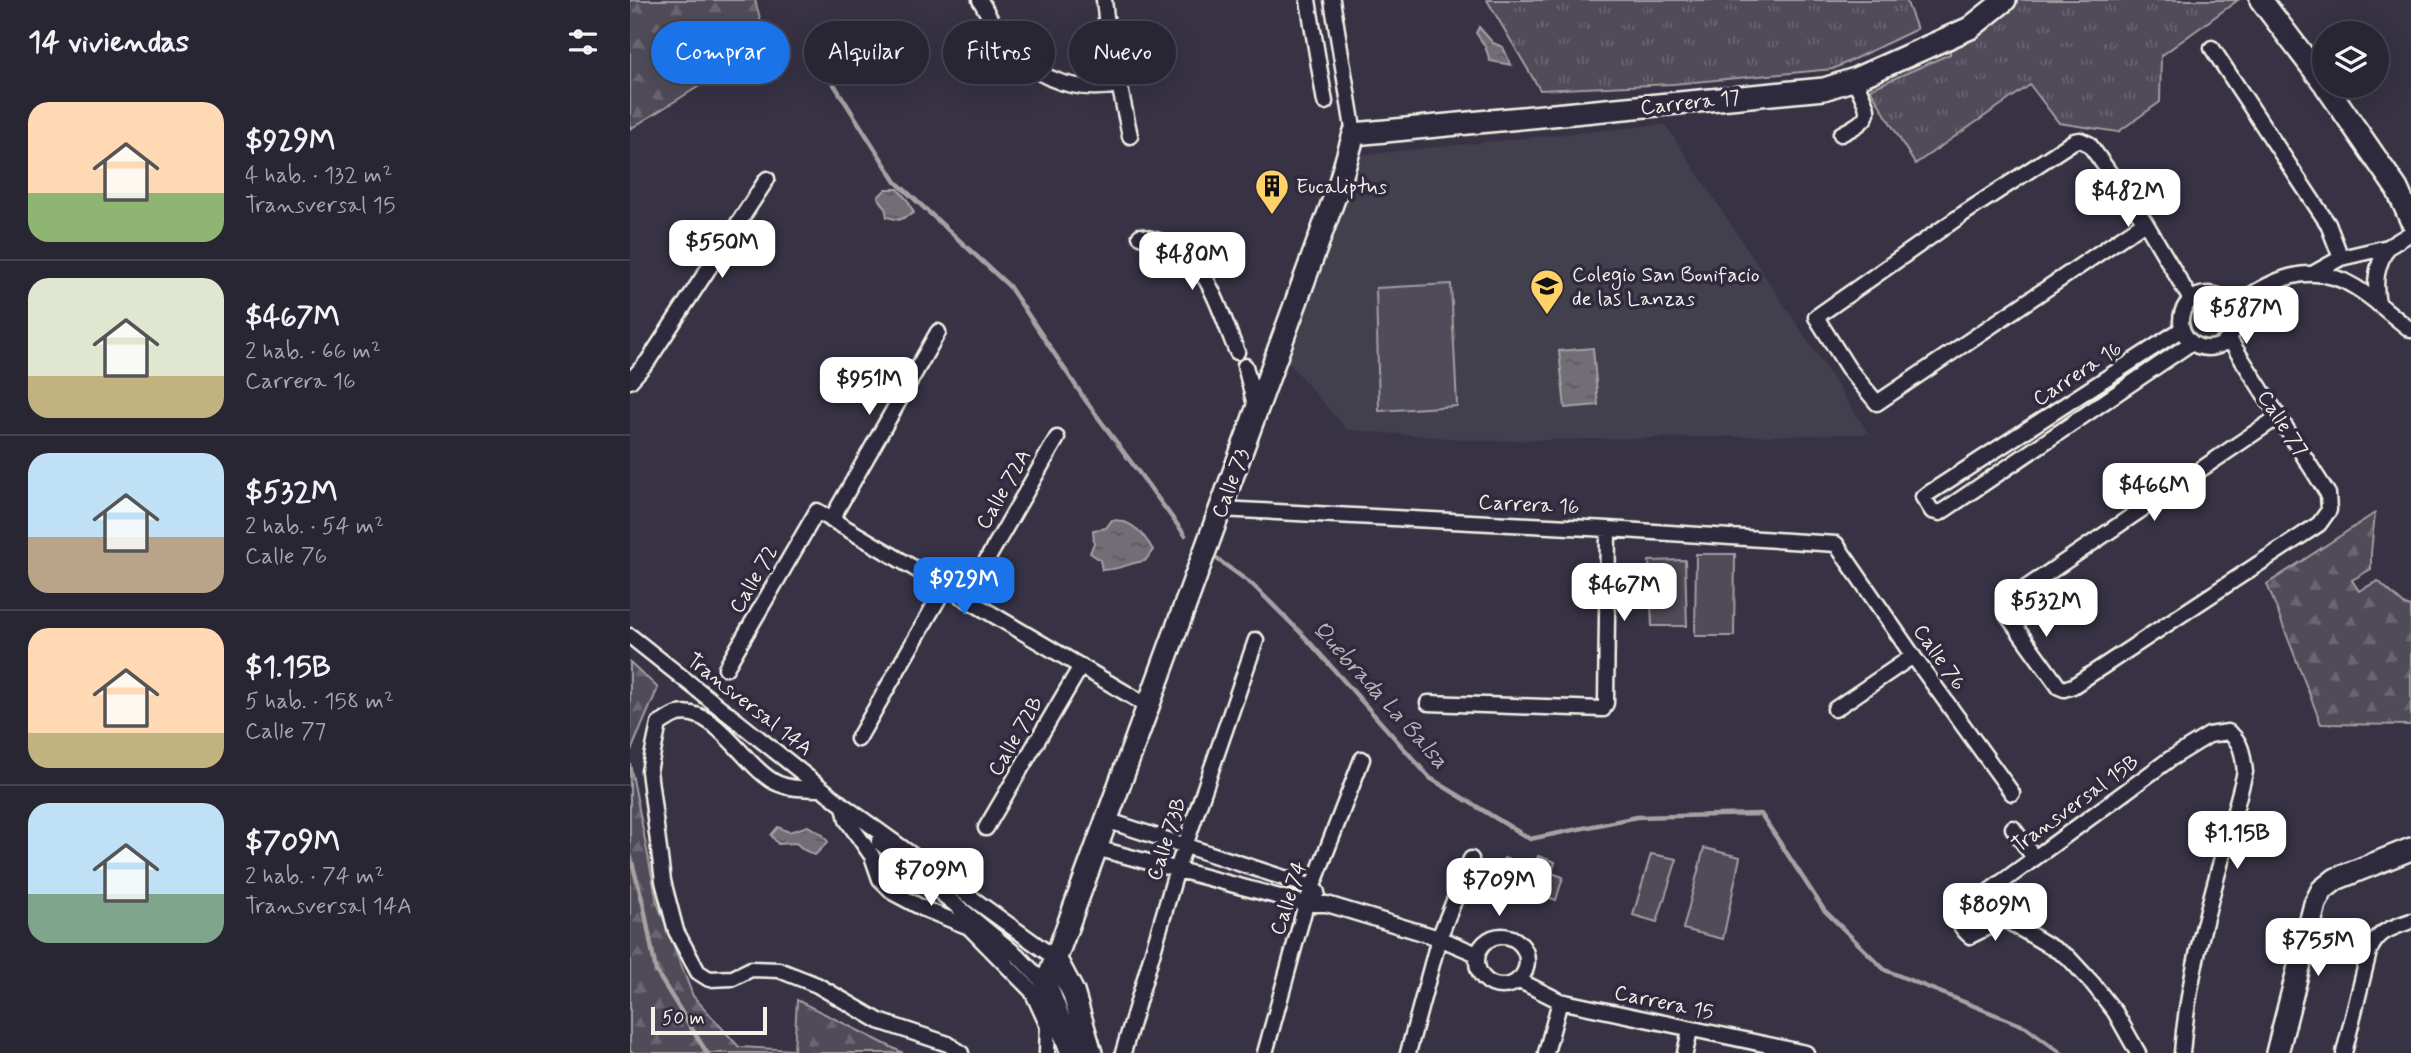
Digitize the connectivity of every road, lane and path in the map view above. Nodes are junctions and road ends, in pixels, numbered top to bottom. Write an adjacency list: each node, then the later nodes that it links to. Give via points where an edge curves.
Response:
1 (980, 0): 10 (street, via 998,33 1024,62 1064,85 1094,89)
2 (1104, 0): 10 (street)
3 (1308, 0): 12 (street)
4 (1332, 0): 13 (street, Calle 73)
5 (2005, 0): 9 (street, Carrera 17, via 1970,28)
6 (2262, 0): 8 (street)
7 (2212, 48): 22 (street, via 2328,223)
8 (2312, 67)
9 (1855, 79): 13 (street, Carrera 17, via 1825,89); 14 (street, via 1868,105 1865,117)
10 (1119, 85): 15 (street)
11 (2335, 98): 17 (street, via 2397,189)
12 (1325, 102)
13 (1354, 134): 37 (street, Calle 73)
14 (1841, 134)
15 (1130, 136)
16 (767, 180): 34 (street, via 648,361)
17 (2411, 220)
18 (2145, 222): 18 (street, via 1877,403 1816,317 2080,139 2089,144); 24 (street)
19 (2411, 233): 21 (street)
20 (1140, 236): 32 (street, via 1174,246 1192,261 1206,280)
21 (2388, 247): 22 (street); 25 (street, via 2376,274)
22 (2341, 258): 23 (street)
23 (2314, 273): 25 (street, via 2342,279); 26 (street, via 2291,275 2261,287)
24 (2190, 300): 26 (street, via 2213,294); 27 (street, via 2182,314)
25 (2378, 304): 28 (street)
26 (2232, 308): 30 (street, via 2235,324)
27 (2182, 330): 31 (street); 35 (street, Carrera 16)
28 (2411, 330)
29 (938, 332): 41 (street)
30 (2229, 339): 31 (street, via 2207,349); 38 (street, Calle 77)
31 (2191, 343): 36 (street, Carrera 16)
32 (1237, 352)
33 (1245, 366): 37 (street)
34 (630, 381)
35 (2092, 388): 36 (street); 36 (street, Carrera 16, via 1923,497 1936,513)
36 (2104, 402)
37 (1256, 410): 40 (street, Calle 73)
38 (2278, 417): 38 (street, Calle 77, via 2011,598 2007,615 2059,687 2068,689 2319,524 2329,510 2328,494)
39 (1057, 438): 45 (street, Calle 72A)
40 (1220, 509): 42 (street, Carrera 16); 52 (street, Calle 73)
41 (831, 520): 44 (street); 50 (street, Calle 72, via 817,511)
42 (1608, 529): 43 (street, Carrera 16); 51 (street, via 1603,709)
43 (1836, 544): 48 (street, Calle 76)
44 (946, 587): 45 (street); 54 (street)
45 (965, 598): 49 (street)
46 (630, 636): 56 (street, Transversal 14A)
47 (1256, 640): 62 (street, Calle 73B)
48 (1913, 656): 53 (street); 57 (street, Calle 76)
49 (1081, 666): 52 (street); 60 (street, Calle 72B)
50 (726, 668)
51 (1428, 703)
52 (1148, 706): 59 (street, Calle 73)
53 (1835, 709)
54 (858, 739)
55 (1362, 759): 68 (street, Calle 74)
56 (823, 789): 58 (street, Transversal 14A); 81 (street, via 778,784 705,718 678,714 659,724 649,771 663,881 676,931 698,972 709,979 733,978 751,969 779,970 817,985 879,1021 948,1044)
57 (2012, 793)
58 (844, 806): 76 (street, Transversal 14A); 78 (street, Transversal 14A, via 860,826 1018,956); 82 (street, via 847,820 872,856 880,879 894,893 969,927 1032,991 1048,1026)
59 (1106, 820): 62 (street); 63 (street, Calle 73)
60 (986, 828)
61 (2013, 828): 66 (street)
62 (1185, 845): 67 (street, Calle 73B); 68 (street)
63 (1096, 848): 67 (street); 76 (street, Calle 73)
64 (2411, 849): 93 (street, via 2336,879 2322,890)
65 (1471, 859): 74 (street)
66 (2034, 859): 69 (street, Transversal 15B); 92 (street, Transversal 15B, via 2208,735 2228,732 2236,737 2245,772 2202,935 2185,1013)
67 (1177, 870): 70 (street); 85 (street, Calle 73B)
68 (1312, 887): 70 (street, Calle 74); 71 (street)
69 (1991, 891): 72 (street); 72 (street, Transversal 15B, via 1961,912 1961,929 1970,936)
70 (1306, 904): 71 (street); 86 (street, Calle 74)
71 (1327, 904): 74 (street)
72 (2004, 919): 91 (street, via 2068,957 2115,1012)
73 (2411, 921): 94 (street, via 2384,930 2374,939)
74 (1439, 938): 75 (street); 87 (street)
75 (1477, 954): 77 (street, via 1478,970 1488,982 1503,986); 77 (street, via 1494,937 1511,938 1527,957)
76 (1055, 958): 78 (street, Calle 73); 84 (street, via 1073,992)
77 (1518, 980): 79 (street, Carrera 15)
78 (1046, 985): 83 (street)
79 (1560, 1001): 80 (street, Carrera 15); 88 (street)
80 (1690, 1030): 89 (street); 90 (street, Carrera 15)
81 (961, 1053)
82 (1047, 1053)
83 (1072, 1053)
84 (1091, 1053)
85 (1124, 1053)
86 (1265, 1053)
87 (1408, 1053)
88 (1546, 1053)
89 (1685, 1053)
90 (1807, 1053)
91 (2138, 1053)
92 (2182, 1053)
93 (2277, 1053)
94 (2344, 1053)

